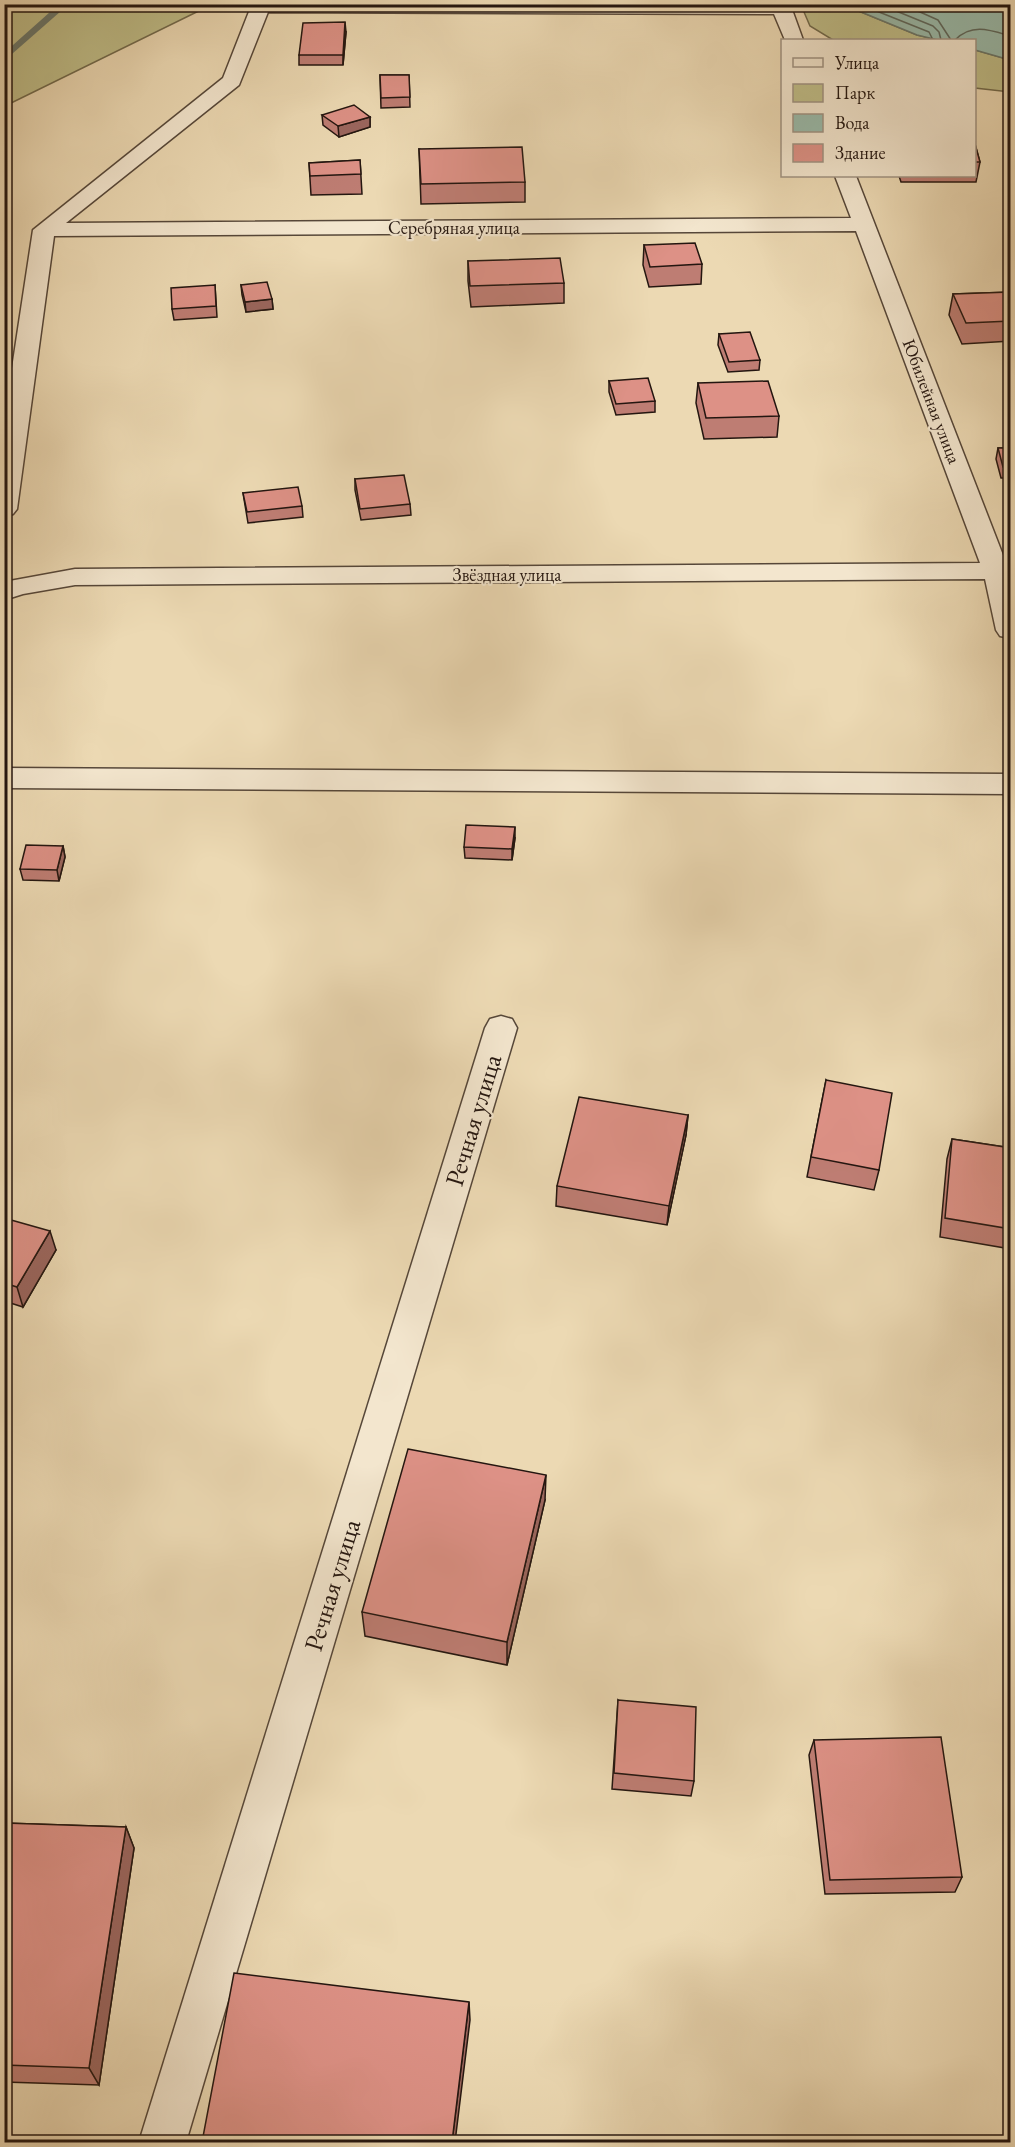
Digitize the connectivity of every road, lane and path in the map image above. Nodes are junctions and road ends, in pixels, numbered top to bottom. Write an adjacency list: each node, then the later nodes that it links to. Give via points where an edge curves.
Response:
1 (262, 5): 2 (street); 6 (street, via 232,81)
2 (780, 6): 3 (street)
3 (794, 39)
4 (846, 177): 5 (street, Юбилейная улица)
5 (865, 224): 6 (street, Серебряная улица); 8 (street, Юбилейная улица)
6 (44, 230): 7 (street)
7 (4, 509)
8 (1003, 571): 9 (street, Звёздная улица, via 75,577); 10 (street, Юбилейная улица)
9 (4, 592)
10 (1011, 630)
11 (4, 778): 12 (street)
12 (1011, 784)
13 (501, 1028): 14 (street, Речная улица)
14 (162, 2142)

